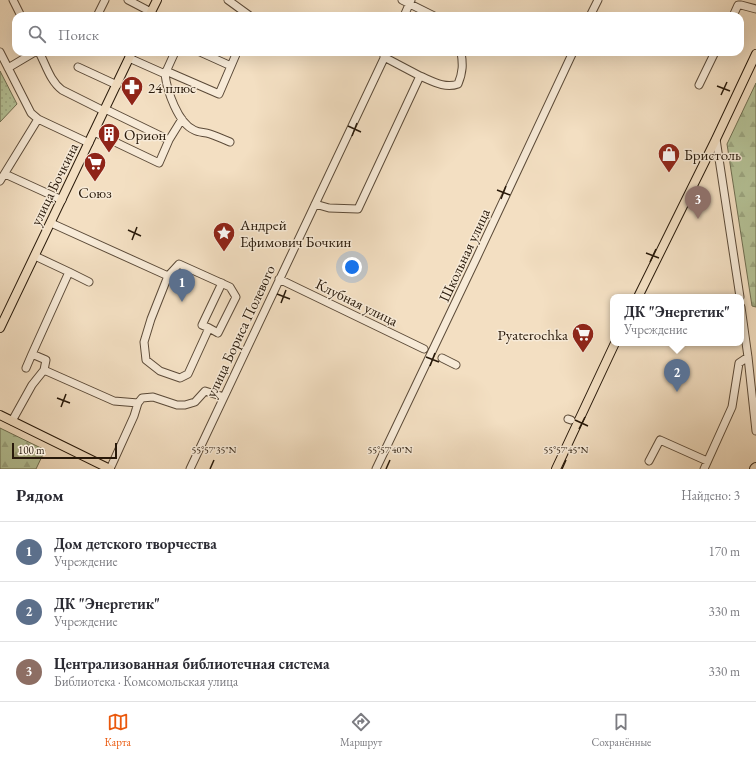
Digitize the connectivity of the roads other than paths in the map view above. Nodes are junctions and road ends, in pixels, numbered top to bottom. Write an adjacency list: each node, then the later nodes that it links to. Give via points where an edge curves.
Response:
1 (13, 0): 10 (street)
2 (105, 0): 11 (street)
3 (128, 0): 12 (street)
4 (157, 0): 13 (main road)
5 (228, 0): 14 (street)
6 (402, 0): 8 (street)
7 (598, 0): 17 (street)
8 (410, 2): 15 (street); 16 (street)
9 (756, 9): 18 (street, via 738,5)
10 (19, 12)
11 (99, 12)
12 (147, 12)
13 (151, 12)
14 (244, 12)
15 (406, 12)
16 (427, 12)
17 (592, 12)
18 (735, 12)
19 (0, 52): 35 (street)
20 (756, 54): 44 (main road)
21 (28, 56): 35 (street)
22 (41, 56): 40 (street, via 56,86)
23 (131, 56): 38 (main road, улица Бочкина)
24 (133, 56): 36 (street)
25 (173, 56): 36 (street)
26 (209, 56): 33 (street)
27 (235, 56): 33 (street)
28 (386, 56): 51 (street, улица Бориса Полевого)
29 (388, 56): 37 (street)
30 (462, 56): 37 (street, via 462,74 458,84 444,86)
31 (571, 56): 81 (street, Школьная улица)
32 (713, 56): 39 (street)
33 (231, 66): 36 (street, via 219,94)
34 (78, 67): 38 (street)
35 (8, 68): 41 (street, via 31,113)
36 (166, 72): 42 (street, via 167,87)
37 (420, 76): 51 (street, via 358,209 329,208)
38 (117, 85): 40 (main road, улица Бочкина)
39 (699, 86)
40 (105, 110): 43 (main road, улица Бочкина); 45 (street)
41 (38, 119): 47 (street); 48 (street)
42 (182, 119): 45 (street); 46 (street, via 194,130)
43 (94, 132): 45 (street, via 159,163); 47 (main road, улица Бочкина)
44 (716, 139): 59 (main road); 60 (street)
45 (169, 140)
46 (230, 142)
47 (89, 143): 50 (main road, улица Бочкина)
48 (5, 174): 49 (street); 50 (street)
49 (0, 181)
50 (62, 200): 52 (main road, улица Бочкина)
51 (315, 204): 56 (street, улица Бориса Полевого)
52 (51, 223): 53 (main road, улица Бочкина); 55 (street)
53 (35, 256): 54 (street); 61 (main road, улица Бочкина)
54 (69, 272): 57 (street); 66 (street)
55 (168, 276): 58 (street, via 179,264); 62 (street, via 144,342 146,360 160,371 180,378 188,374)
56 (279, 279): 65 (street, Клубная улица); 72 (street, улица Бориса Полевого)
57 (89, 282)
58 (222, 283): 62 (street, via 202,325); 62 (street, via 230,287 236,297 218,333)
59 (639, 294)
60 (740, 294)
61 (0, 328)
62 (209, 328)
63 (744, 328): 67 (street)
64 (614, 346): 82 (main road)
65 (424, 350)
66 (32, 354): 70 (street); 71 (street, via 46,360)
67 (748, 357): 76 (street); 78 (street, via 739,363 732,407)
68 (442, 358): 69 (street)
69 (456, 365)
70 (26, 368)
71 (44, 370): 73 (street, via 114,401); 75 (street, via 32,385)
72 (224, 397): 73 (street, via 206,391 195,402 186,405 153,398 142,398); 80 (street, улица Бориса Полевого)
73 (138, 403): 79 (street)
74 (0, 415): 75 (main road)
75 (12, 421): 79 (main road)
76 (756, 431)
77 (649, 460): 78 (street, via 660,440)
78 (707, 461): 83 (street)
79 (110, 469)
80 (190, 469)
81 (376, 469)
82 (556, 469)
83 (704, 469)

